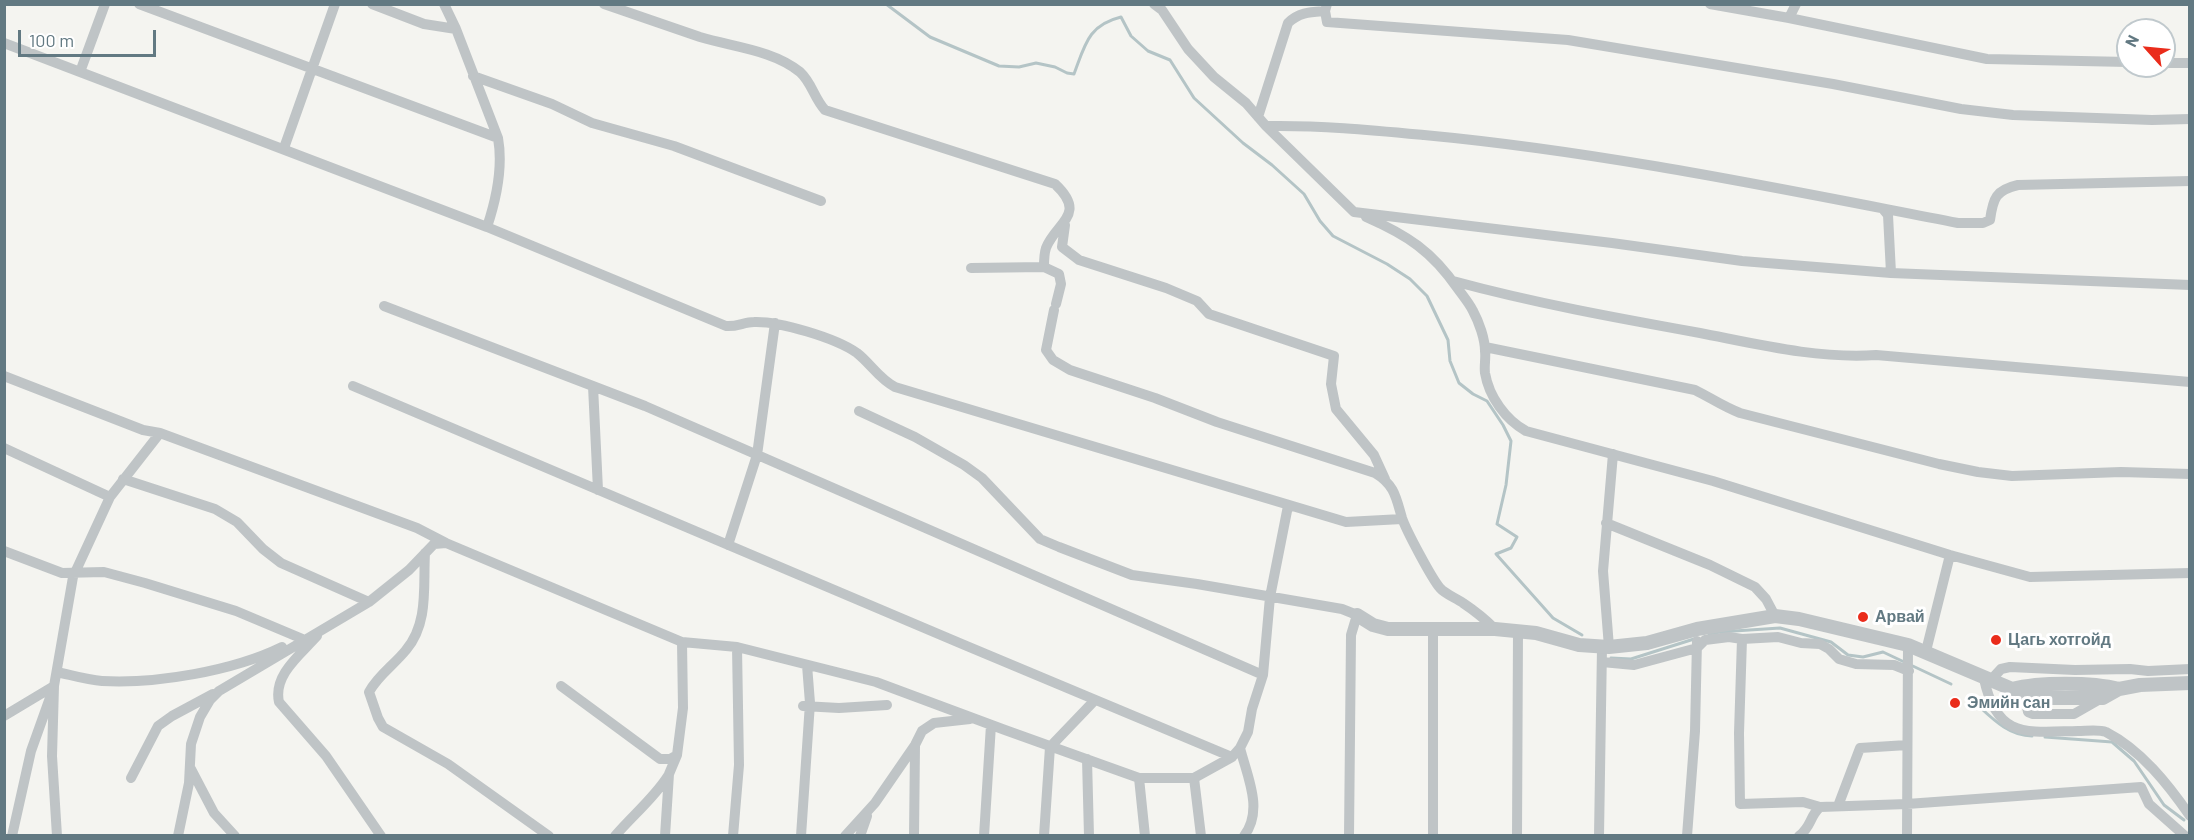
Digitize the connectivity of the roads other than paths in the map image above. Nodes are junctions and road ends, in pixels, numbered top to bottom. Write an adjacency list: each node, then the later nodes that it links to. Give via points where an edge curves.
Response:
1 (105, 4): 16 (street)
2 (139, 4): 15 (street)
3 (335, 4): 15 (street)
4 (372, 4): 12 (street, via 424,24)
5 (444, 4): 12 (street)
6 (604, 4): 26 (street, via 783,61 811,85 825,110 1054,184 1070,205)
7 (1154, 4): 19 (street, via 1188,49)
8 (1710, 4): 11 (street)
9 (1796, 4): 11 (street)
10 (1326, 8): 18 (street, via 1327,22 1568,40 1961,109 2013,115); 19 (street, via 1295,16 1288,23)
11 (1789, 18): 14 (street, via 1987,59)
12 (456, 29): 17 (street)
13 (4, 43): 16 (street)
14 (2116, 62)
15 (314, 70): 20 (street); 21 (street)
16 (80, 72): 21 (street)
17 (473, 76): 20 (street); 23 (street, via 592,123 674,146)
18 (2190, 119)
19 (1262, 121): 24 (street, via 1508,143 1669,167); 25 (street)
20 (498, 138): 27 (street, via 500,164)
21 (284, 148): 27 (street)
22 (2190, 181): 24 (street, via 2051,183 2006,188 1992,203 1990,220 1983,223 1958,223)
23 (821, 201)
24 (1883, 208): 30 (street, via 1888,215)
25 (1354, 212): 30 (street, via 1742,261); 31 (street, via 1418,243)
26 (1066, 222): 28 (street, via 1047,247); 47 (street, via 1062,247 1079,260 1166,288 1197,301 1209,314 1334,356 1331,384 1336,409 1374,455)
27 (487, 227): 34 (street, via 726,326)
28 (1044, 267): 29 (street); 47 (street, via 1059,274 1061,284 1046,350 1053,360 1070,370)
29 (971, 268)
30 (1891, 273): 32 (street)
31 (1453, 281): 35 (street, via 1474,312); 37 (street, via 1622,319 1778,348 1849,357)
32 (2190, 285)
33 (384, 306): 39 (street)
34 (775, 323): 44 (street); 50 (street, via 843,345 895,387)
35 (1485, 347): 43 (street, via 1485,374 1493,397 1514,424 1526,431); 45 (street, via 1695,390 1740,413 1978,472 2012,476)
36 (4, 376): 41 (street, via 143,430)
37 (2190, 382)
38 (353, 386): 48 (street)
39 (593, 386): 44 (street); 48 (street)
40 (859, 411): 60 (street, via 964,465 982,478 1040,539 1132,575)
41 (160, 433): 46 (street); 53 (street, via 417,528)
42 (4, 448): 49 (street)
43 (1613, 454): 52 (street); 57 (street)
44 (757, 455): 54 (street); 81 (street)
45 (2190, 474)
46 (123, 479): 49 (street); 61 (street, via 215,509 237,522 281,562)
47 (1385, 479): 51 (street, via 1397,499)
48 (598, 490): 54 (street)
49 (110, 497): 58 (street)
50 (1288, 506): 51 (street, via 1346,522); 60 (street)
51 (1402, 519): 65 (street, via 1440,588 1480,614)
52 (1606, 523): 63 (street, via 1755,587); 76 (street)
53 (446, 543): 56 (street, via 434,544); 71 (street)
54 (728, 545): 90 (street)
55 (4, 551): 58 (street, via 55,570)
56 (425, 552): 61 (street); 119 (street, via 421,624 412,643 377,678 369,692 378,718 383,727 448,764)
57 (1950, 555): 59 (street, via 2030,577); 75 (street)
58 (75, 573): 69 (street, via 104,572 145,583 236,611); 80 (street)
59 (2190, 573)
60 (1270, 597): 62 (street); 81 (street)
61 (369, 602): 64 (street)
62 (1357, 615): 67 (street, via 1388,629); 132 (street, via 1351,635)
63 (1775, 616): 66 (street); 72 (street)
64 (323, 629): 69 (street); 118 (street, via 286,670 277,692 279,702 326,756)
65 (1495, 629): 67 (street); 68 (street)
66 (1697, 629): 74 (street); 76 (street)
67 (1433, 631): 133 (street)
68 (1518, 631): 76 (street); 134 (street)
69 (302, 639): 80 (street, via 218,669 153,679 100,681); 89 (street)
70 (1742, 639): 74 (street, via 1705,640); 79 (street, via 1778,637 1820,644 1839,659 1856,664 1894,665); 111 (street, via 1740,804 1803,802)
71 (682, 642): 73 (street); 100 (street, via 683,708)
72 (1908, 645): 75 (street); 79 (street)
73 (737, 647): 77 (street); 121 (street, via 739,765)
74 (1697, 648): 76 (street, via 1634,665); 136 (street)
75 (1926, 651): 83 (street)
76 (1604, 652): 135 (street)
77 (807, 665): 92 (street); 94 (street, via 876,682)
78 (2190, 669): 82 (street)
79 (1909, 671): 97 (street)
80 (57, 672): 85 (street)
81 (1263, 675): 99 (street)
82 (2139, 678): 83 (street, via 2010,667); 84 (street); 88 (street)
83 (1987, 680): 87 (street); 112 (street, via 1992,708 2006,724 2046,732 2104,731 2148,764)
84 (2190, 683)
85 (54, 686): 93 (street); 114 (street, via 31,751); 115 (street, via 52,756)
86 (561, 686): 100 (street, via 660,759)
87 (2012, 689): 88 (street, via 2103,685); 88 (street, via 2025,698 2103,698)
88 (2118, 689)
89 (219, 691): 103 (street, via 200,717 191,744); 105 (street, via 158,726)
90 (1095, 700): 98 (street); 101 (street)
91 (887, 705): 92 (street)
92 (806, 706): 122 (street)
93 (4, 716)
94 (973, 719): 95 (street); 96 (street, via 934,723 921,730)
95 (991, 725): 98 (street); 126 (street)
96 (915, 745): 108 (street); 125 (street)
97 (1907, 746): 109 (street); 110 (street, via 1860,748)
98 (1050, 747): 102 (street); 127 (street)
99 (1240, 748): 101 (street); 131 (street, via 1254,814)
100 (677, 755): 104 (street)
101 (1232, 757): 107 (street)
102 (1087, 759): 106 (street); 128 (street)
103 (191, 769): 116 (street); 117 (street, via 214,813)
104 (669, 774): 113 (street, via 657,794 644,803); 120 (street)
105 (131, 778)
106 (1139, 778): 107 (street); 129 (street)
107 (1194, 778): 130 (street)
108 (875, 803): 123 (street); 124 (street)
109 (1907, 804): 110 (street); 138 (street); 139 (street, via 2141,787 2149,804)
110 (1838, 806): 111 (street)
111 (1820, 807): 137 (street, via 1813,813 1808,829)
112 (2190, 816)
113 (619, 833)
114 (12, 836)
115 (57, 836)
116 (178, 836)
117 (235, 836)
118 (381, 836)
119 (549, 836)
120 (665, 836)
121 (733, 836)
122 (801, 836)
123 (845, 836)
124 (860, 836)
125 (914, 836)
126 (984, 836)
127 (1044, 836)
128 (1089, 836)
129 (1145, 836)
130 (1202, 836)
131 (1244, 836)
132 (1349, 836)
133 (1433, 836)
134 (1517, 836)
135 (1599, 836)
136 (1688, 836)
137 (1799, 836)
138 (1907, 836)
139 (2185, 836)

